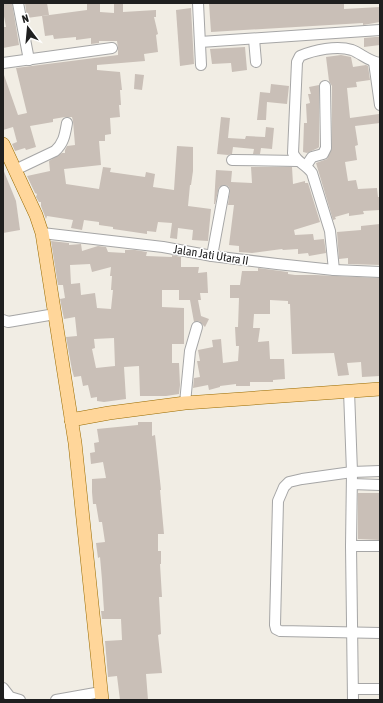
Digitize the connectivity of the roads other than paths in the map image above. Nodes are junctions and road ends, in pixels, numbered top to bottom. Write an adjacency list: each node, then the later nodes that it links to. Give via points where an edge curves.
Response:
1 (18, 3): 7 (street)
2 (198, 3): 5 (street)
3 (380, 30): 4 (street)
4 (254, 39): 5 (street); 8 (street)
5 (200, 42): 11 (street)
6 (112, 48): 7 (street)
7 (29, 60): 10 (street)
8 (256, 62)
9 (377, 62): 13 (street); 17 (street, via 347,49 326,49 300,56 297,62 293,153)
10 (3, 63)
11 (201, 65)
12 (325, 86): 17 (street, via 326,148 323,154 312,157)
13 (380, 105)
14 (67, 123): 18 (street, via 63,142 55,151)
15 (3, 144): 18 (main road)
16 (232, 160): 17 (street)
17 (302, 164): 22 (street, via 312,173 330,231)
18 (15, 170): 20 (main road)
19 (224, 191): 21 (street)
20 (42, 233): 21 (street, Jalan Jati Utara II); 24 (main road)
21 (212, 256): 22 (street, Jalan Jati Utara II)
22 (334, 270): 23 (street, Jalan Jati Utara II)
23 (380, 272)
24 (55, 314): 25 (street, via 8,322); 30 (main road)
25 (3, 320)
26 (197, 327): 29 (street, via 190,351)
27 (380, 389): 28 (main road)
28 (349, 397): 29 (main road); 32 (street)
29 (185, 404): 30 (main road)
30 (71, 420): 42 (main road)
31 (380, 471): 32 (street)
32 (352, 472): 33 (street); 37 (street, via 289,482 280,494 275,625 280,631)
33 (352, 484): 34 (street); 35 (street)
34 (380, 485)
35 (351, 546): 36 (street); 37 (street)
36 (380, 546)
37 (353, 632): 38 (street); 40 (street)
38 (380, 633)
39 (3, 688): 43 (street, via 10,697)
40 (353, 689): 41 (street); 45 (street)
41 (380, 689)
42 (102, 696): 44 (street)
43 (20, 700)
44 (56, 700)
45 (353, 700)

